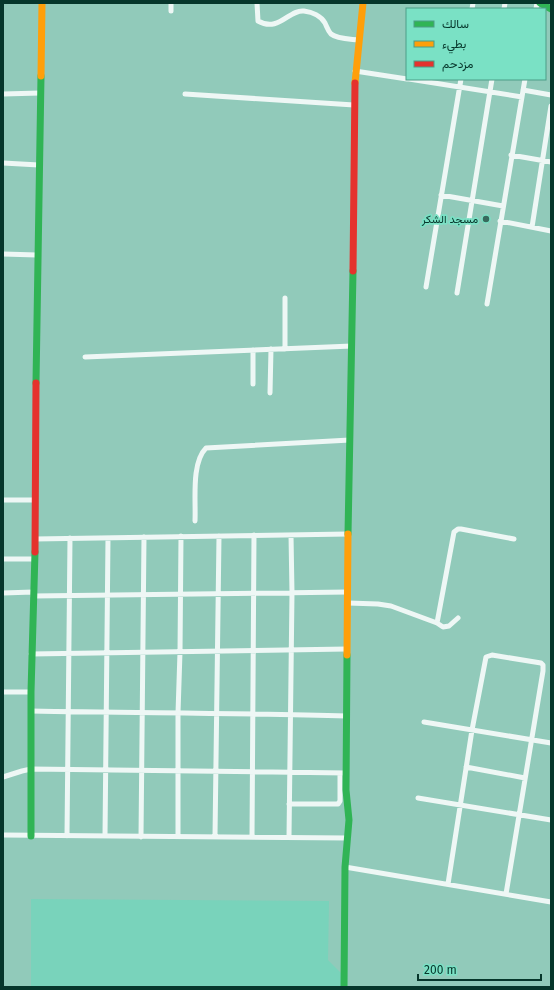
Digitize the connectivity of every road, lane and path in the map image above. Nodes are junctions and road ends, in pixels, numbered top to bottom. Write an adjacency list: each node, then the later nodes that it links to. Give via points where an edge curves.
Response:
1 (42, 3): 19 (street)
2 (171, 3): 7 (street)
3 (256, 3): 8 (street, via 258,22 263,24 277,23 302,11 320,17 331,34)
4 (362, 3): 8 (street)
5 (540, 3): 6 (street)
6 (551, 9)
7 (171, 11)
8 (358, 40): 9 (street)
9 (355, 71): 10 (street); 23 (street)
10 (406, 79)
11 (415, 80): 15 (street)
12 (461, 80): 15 (street)
13 (492, 80): 17 (street)
14 (524, 80): 16 (street)
15 (459, 86): 17 (street); 30 (street)
16 (523, 90): 21 (street); 22 (street)
17 (490, 92): 22 (street); 31 (street)
18 (3, 94): 19 (street)
19 (40, 94): 29 (street)
20 (186, 94): 23 (street)
21 (551, 95)
22 (522, 97): 25 (street)
23 (354, 105): 42 (street)
24 (551, 106): 26 (street)
25 (512, 155): 26 (street); 32 (street)
26 (542, 160): 27 (street); 34 (street)
27 (551, 162)
28 (3, 163): 29 (street)
29 (39, 165): 37 (street)
30 (441, 195): 31 (street); 38 (street)
31 (472, 201): 32 (street); 39 (street)
32 (503, 206): 33 (street)
33 (500, 221): 34 (street); 41 (street)
34 (532, 227): 35 (street)
35 (551, 231)
36 (3, 254): 37 (street)
37 (37, 255): 51 (street)
38 (426, 287)
39 (457, 293)
40 (285, 298): 43 (street)
41 (487, 304)
42 (352, 346): 43 (street); 49 (street)
43 (285, 349): 45 (street)
44 (253, 350): 45 (street); 46 (street); 47 (street)
45 (270, 350): 48 (street)
46 (85, 358)
47 (253, 384)
48 (270, 393)
49 (350, 440): 52 (street, via 206,448 196,468); 53 (street)
50 (3, 500): 51 (street)
51 (34, 500): 62 (street)
52 (195, 521)
53 (348, 534): 55 (street); 65 (street)
54 (254, 535): 55 (street); 57 (street); 67 (street)
55 (291, 535): 68 (street)
56 (181, 536): 57 (street); 58 (street); 70 (street)
57 (219, 536): 71 (street)
58 (144, 537): 60 (street); 73 (street)
59 (70, 538): 60 (street); 62 (street); 74 (street)
60 (108, 538): 72 (street)
61 (514, 538): 77 (street, via 455,530)
62 (35, 539): 64 (street)
63 (3, 559): 64 (street)
64 (34, 559): 69 (street)
65 (348, 592): 68 (street); 75 (street)
66 (3, 593): 69 (street)
67 (254, 593): 68 (street); 71 (street); 79 (street)
68 (292, 593): 80 (street)
69 (33, 594): 74 (street); 85 (street)
70 (180, 594): 71 (street); 73 (street); 83 (street)
71 (218, 594): 81 (street)
72 (107, 595): 73 (street); 74 (street); 84 (street)
73 (144, 595): 82 (street)
74 (70, 596): 86 (street)
75 (348, 603): 77 (street, via 391,606); 78 (street)
76 (458, 618): 77 (street, via 446,627)
77 (437, 623)
78 (347, 649): 80 (street); 97 (street)
79 (253, 650): 80 (street); 81 (street); 95 (street)
80 (291, 650): 96 (street)
81 (218, 651): 83 (street); 94 (street)
82 (143, 652): 83 (street); 84 (street); 92 (street)
83 (180, 652): 93 (street)
84 (106, 653): 86 (street); 91 (street)
85 (31, 654): 86 (street); 88 (street)
86 (69, 654): 90 (street)
87 (3, 692): 88 (street)
88 (30, 692): 89 (street)
89 (31, 711): 90 (street); 103 (street)
90 (69, 712): 91 (street); 104 (street)
91 (106, 713): 92 (street); 105 (street)
92 (142, 713): 93 (street); 106 (street)
93 (178, 713): 94 (street); 107 (street)
94 (217, 713): 95 (street); 108 (street)
95 (252, 714): 96 (street); 109 (street)
96 (290, 714): 97 (street); 110 (street)
97 (347, 716): 111 (street)
98 (424, 722): 99 (street)
99 (472, 730): 100 (street); 100 (street, via 486,657 492,655 543,665); 102 (street)
100 (531, 740): 101 (street); 113 (street)
101 (551, 743)
102 (466, 767): 113 (street); 116 (street)
103 (31, 770): 104 (street); 112 (street, via 22,770); 120 (street)
104 (68, 770): 105 (street); 121 (street)
105 (105, 770): 106 (street); 122 (street)
106 (142, 771): 107 (street); 123 (street)
107 (178, 771): 108 (street); 124 (street)
108 (216, 771): 109 (street); 125 (street)
109 (253, 772): 110 (street); 126 (street)
110 (290, 772): 111 (street); 115 (street)
111 (343, 773): 115 (street, via 338,804); 128 (street, via 349,820)
112 (3, 777)
113 (525, 778): 117 (street)
114 (418, 798): 116 (street)
115 (290, 804): 127 (street)
116 (460, 805): 117 (street); 130 (street)
117 (518, 815): 118 (street); 131 (street)
118 (551, 820)
119 (3, 835): 120 (street)
120 (30, 836): 121 (street)
121 (67, 836): 122 (street)
122 (105, 836): 123 (street)
123 (141, 836): 124 (street)
124 (178, 836): 125 (street)
125 (215, 836): 126 (street)
126 (252, 837): 127 (street)
127 (289, 837): 128 (street)
128 (348, 838): 129 (street)
129 (345, 867): 130 (street); 133 (street)
130 (448, 884): 131 (street)
131 (506, 894): 132 (street)
132 (551, 902)
133 (344, 987)

